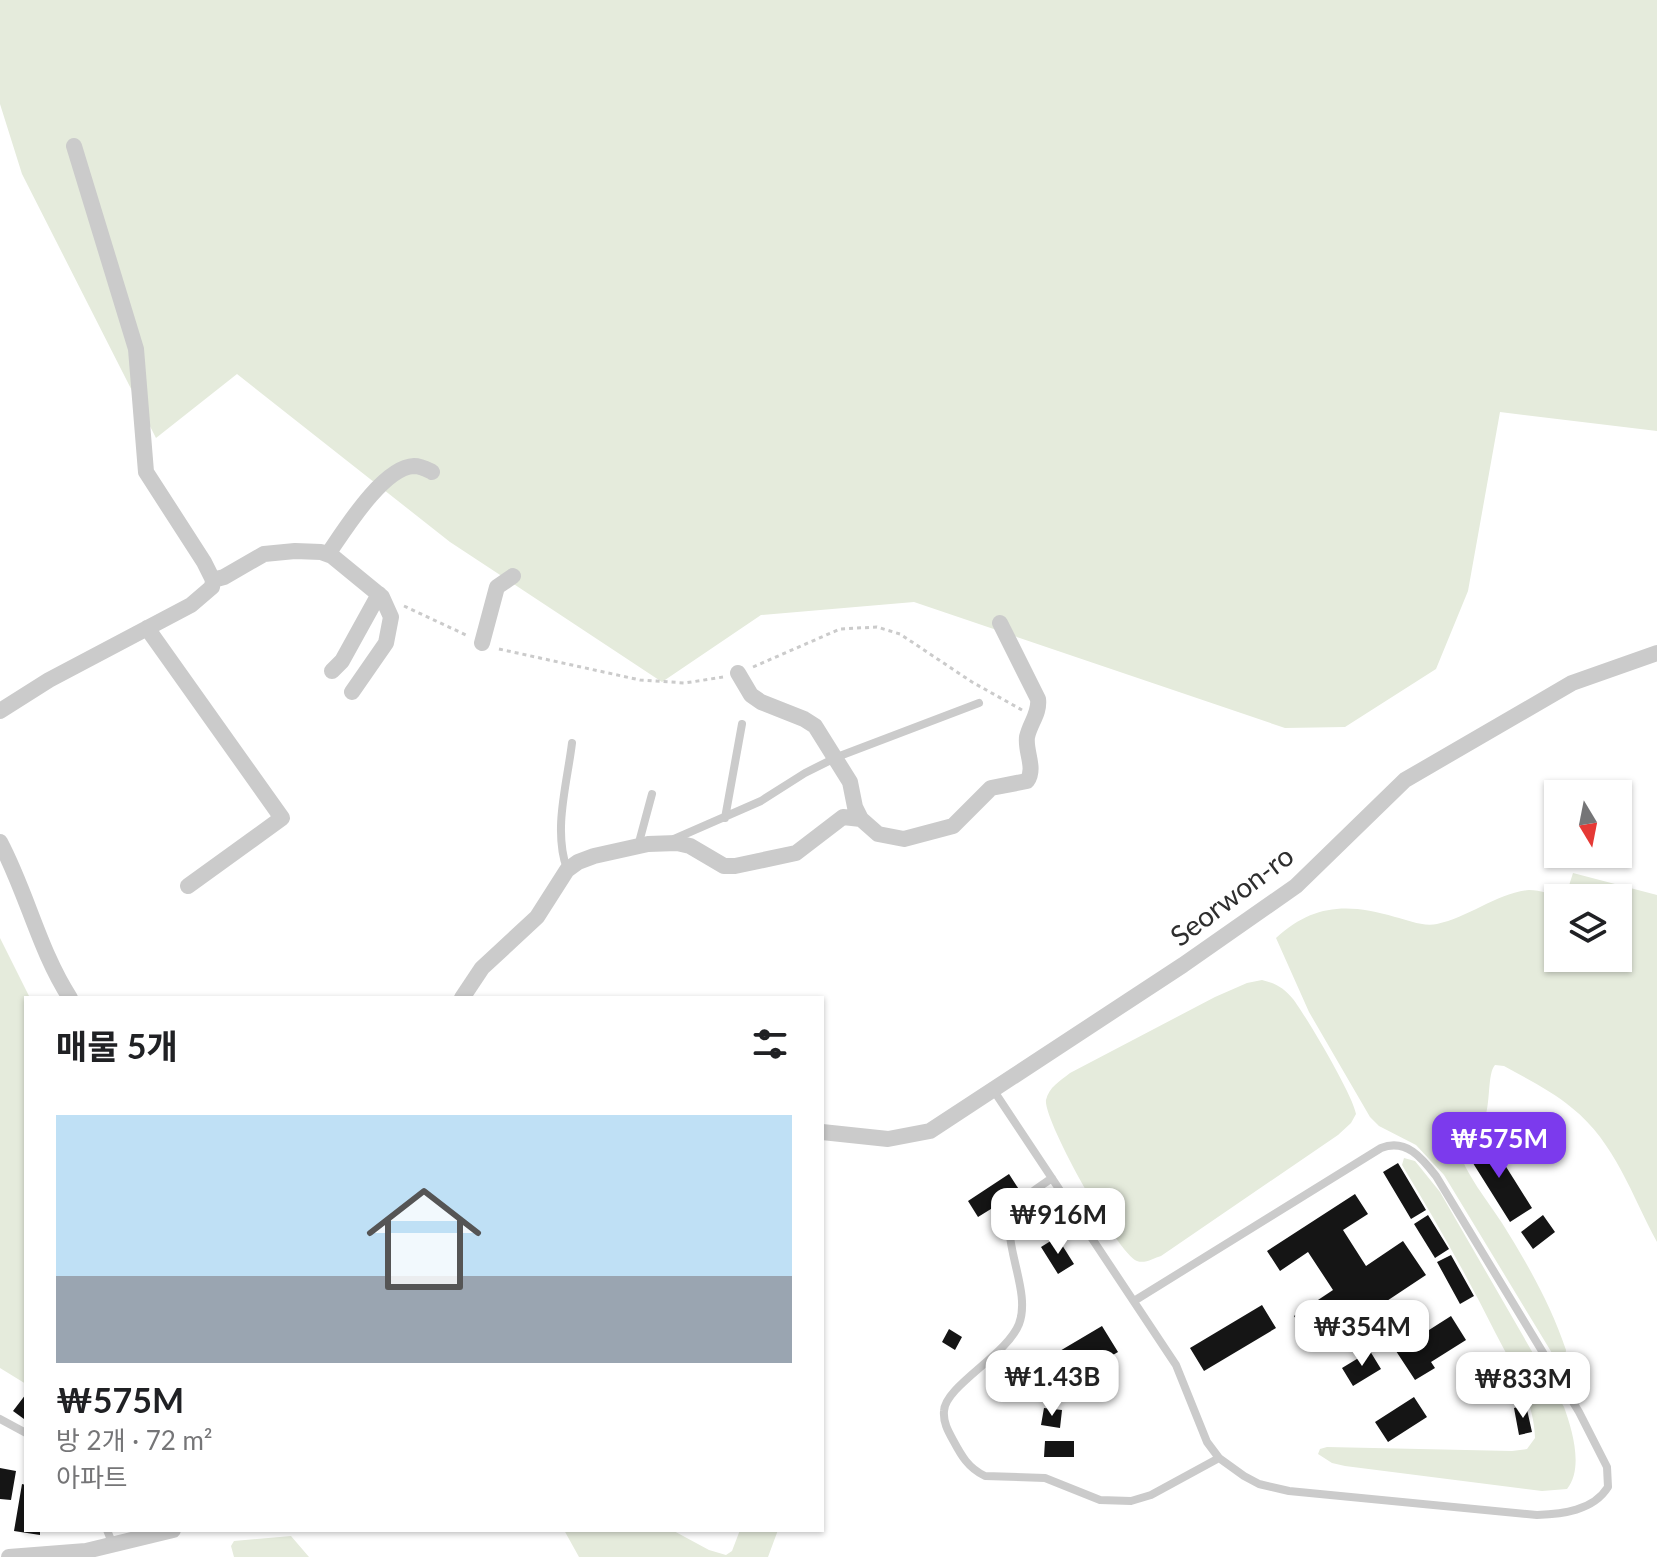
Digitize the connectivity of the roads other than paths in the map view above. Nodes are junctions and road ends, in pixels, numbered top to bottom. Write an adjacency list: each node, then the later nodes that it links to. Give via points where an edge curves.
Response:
1 (74, 146): 5 (street, via 136,349 146,472)
2 (432, 472): 3 (street, via 406,467 376,489)
3 (328, 554): 5 (street, via 264,554); 6 (street)
4 (513, 576): 9 (street, via 497,587)
5 (213, 580): 8 (street, via 208,593)
6 (379, 594): 11 (street); 13 (street, via 389,608 390,632)
7 (1000, 623): 21 (street, via 1038,699 1027,740 1030,778 986,791 953,826 904,839 878,834)
8 (147, 628): 15 (street); 26 (street, via 282,818)
9 (482, 643)
10 (1657, 653): 29 (street, Seorwon-ro, via 1572,683 1405,780 1296,886)
11 (332, 671)
12 (738, 673): 18 (street, via 761,702 815,726)
13 (352, 692)
14 (979, 703): 18 (lane)
15 (0, 711)
16 (742, 724): 20 (lane)
17 (572, 743): 25 (lane, via 560,836)
18 (837, 757): 20 (lane); 21 (street)
19 (652, 794): 24 (lane)
20 (725, 818): 23 (lane)
21 (861, 819): 23 (street, via 843,817 796,853 735,866 724,866 690,846)
22 (0, 842): 27 (street, via 52,970)
23 (661, 844): 24 (street)
24 (638, 847): 25 (street, via 594,856)
25 (567, 870): 28 (street, via 537,917 482,968)
26 (188, 886)
27 (69, 996)
28 (463, 996)
29 (994, 1091): 30 (street, Seorwon-ro, via 930,1131 907,1137); 31 (lane)
30 (824, 1132)
31 (1052, 1178): 32 (lane); 35 (lane, via 1017,1205 1009,1224 1023,1299 1018,1326 945,1404 946,1426 961,1455 985,1476 1045,1478 1115,1502 1151,1495)
32 (1134, 1301): 35 (lane, via 1176,1365 1200,1430); 35 (lane, via 1372,1153 1391,1144 1405,1146 1425,1161 1452,1201 1579,1412 1610,1479 1594,1502 1573,1511 1537,1515 1289,1491 1259,1484)
33 (0, 1419): 34 (lane)
34 (24, 1432)
35 (1219, 1458)
36 (157, 1532): 37 (street)
37 (110, 1538): 38 (street, via 86,1551)
38 (42, 1556): 39 (street)
39 (9, 1557)

